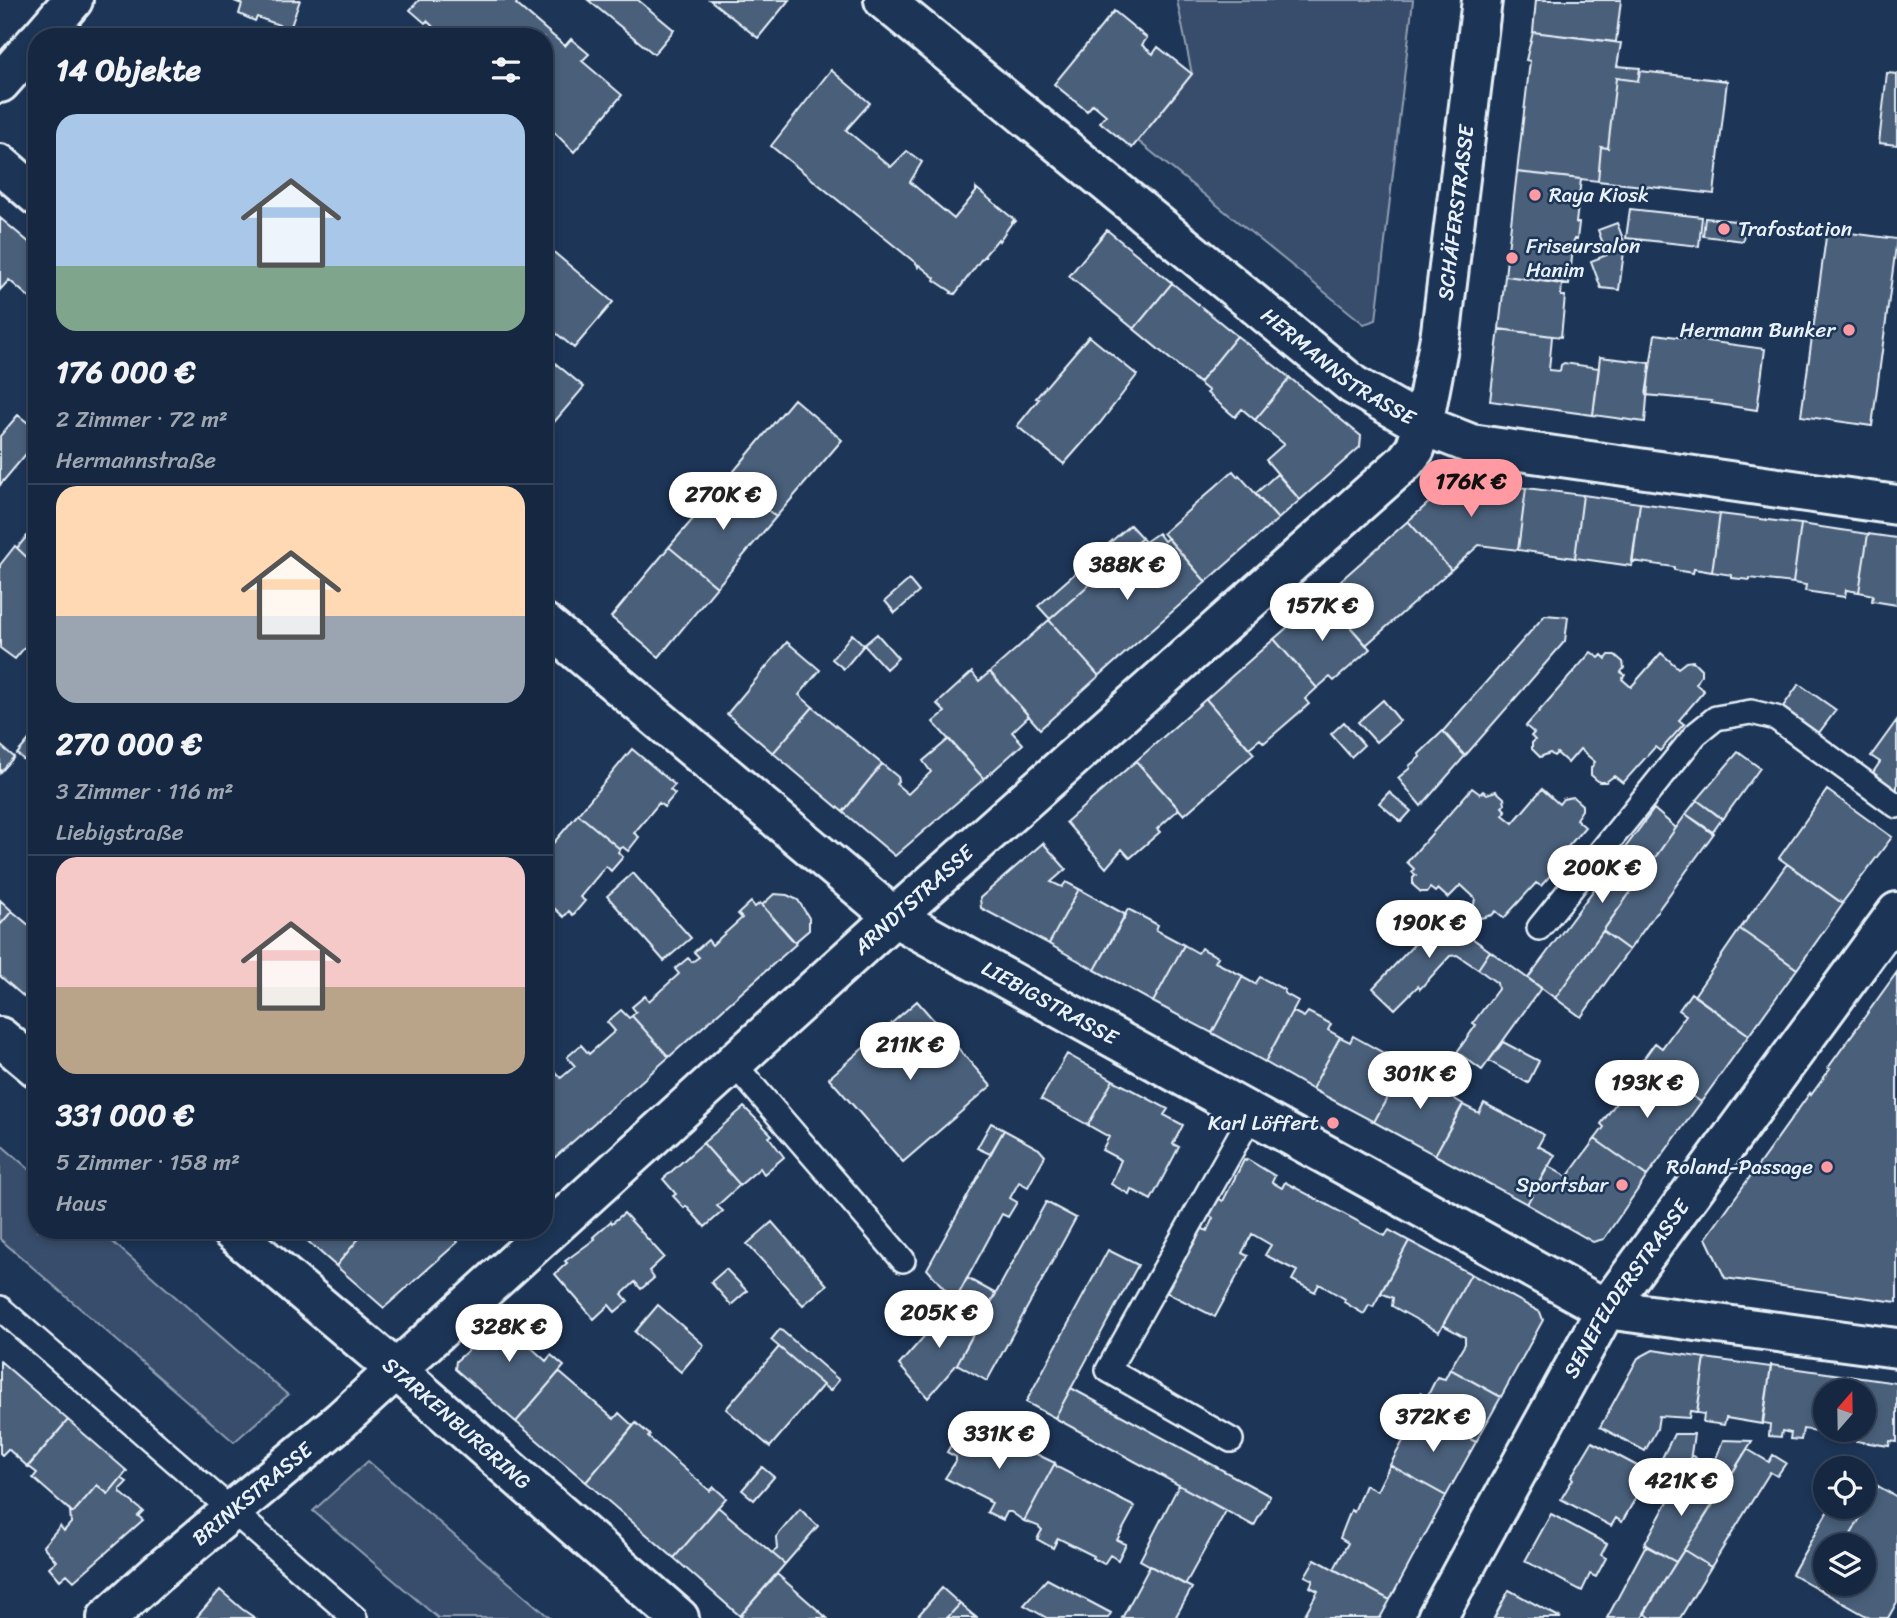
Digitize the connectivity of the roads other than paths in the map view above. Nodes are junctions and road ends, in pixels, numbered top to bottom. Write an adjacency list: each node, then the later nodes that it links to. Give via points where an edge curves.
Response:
1 (73, 0): 4 (street)
2 (884, 0): 9 (street, HERMANNSTRASSE, via 1353,385)
3 (1482, 0): 9 (street, SCHÄFERSTRASSE, via 1441,332)
4 (49, 28)
5 (28, 51): 6 (street)
6 (0, 83)
7 (0, 164): 8 (street)
8 (28, 188)
9 (1423, 425): 10 (street, HERMANNSTRASSE, via 1471,444); 14 (street, ARNDTSTRASSE, via 1415,449 1394,473)
10 (1897, 505)
11 (553, 631): 14 (street, LIEBIGSTRASSE)
12 (1897, 806): 15 (lane, via 1776,718 1751,712 1716,718 1696,734)
13 (1897, 912): 25 (street, SENEFELDERSTRASSE)
14 (894, 917): 18 (street, ARNDTSTRASSE); 19 (street, LIEBIGSTRASSE)
15 (1539, 928)
16 (0, 1037): 17 (street)
17 (28, 1060)
18 (733, 1063): 20 (street, ARNDTSTRASSE); 23 (lane)
19 (1252, 1114): 25 (street, LIEBIGSTRASSE); 28 (lane, via 1108,1370)
20 (553, 1227)
21 (241, 1239): 27 (street, STARKENBURGRING)
22 (540, 1239): 27 (street, ARNDTSTRASSE)
23 (903, 1260)
24 (0, 1308): 29 (lane)
25 (1606, 1309): 26 (street); 33 (street, SENEFELDERSTRASSE)
26 (1897, 1348)
27 (396, 1370): 29 (street, BRINKSTRASSE); 32 (street, STARKENBURGRING)
28 (1231, 1440)
29 (233, 1512): 30 (street, BRINKSTRASSE); 31 (lane)
30 (107, 1618)
31 (355, 1618)
32 (679, 1618)
33 (1437, 1618)

